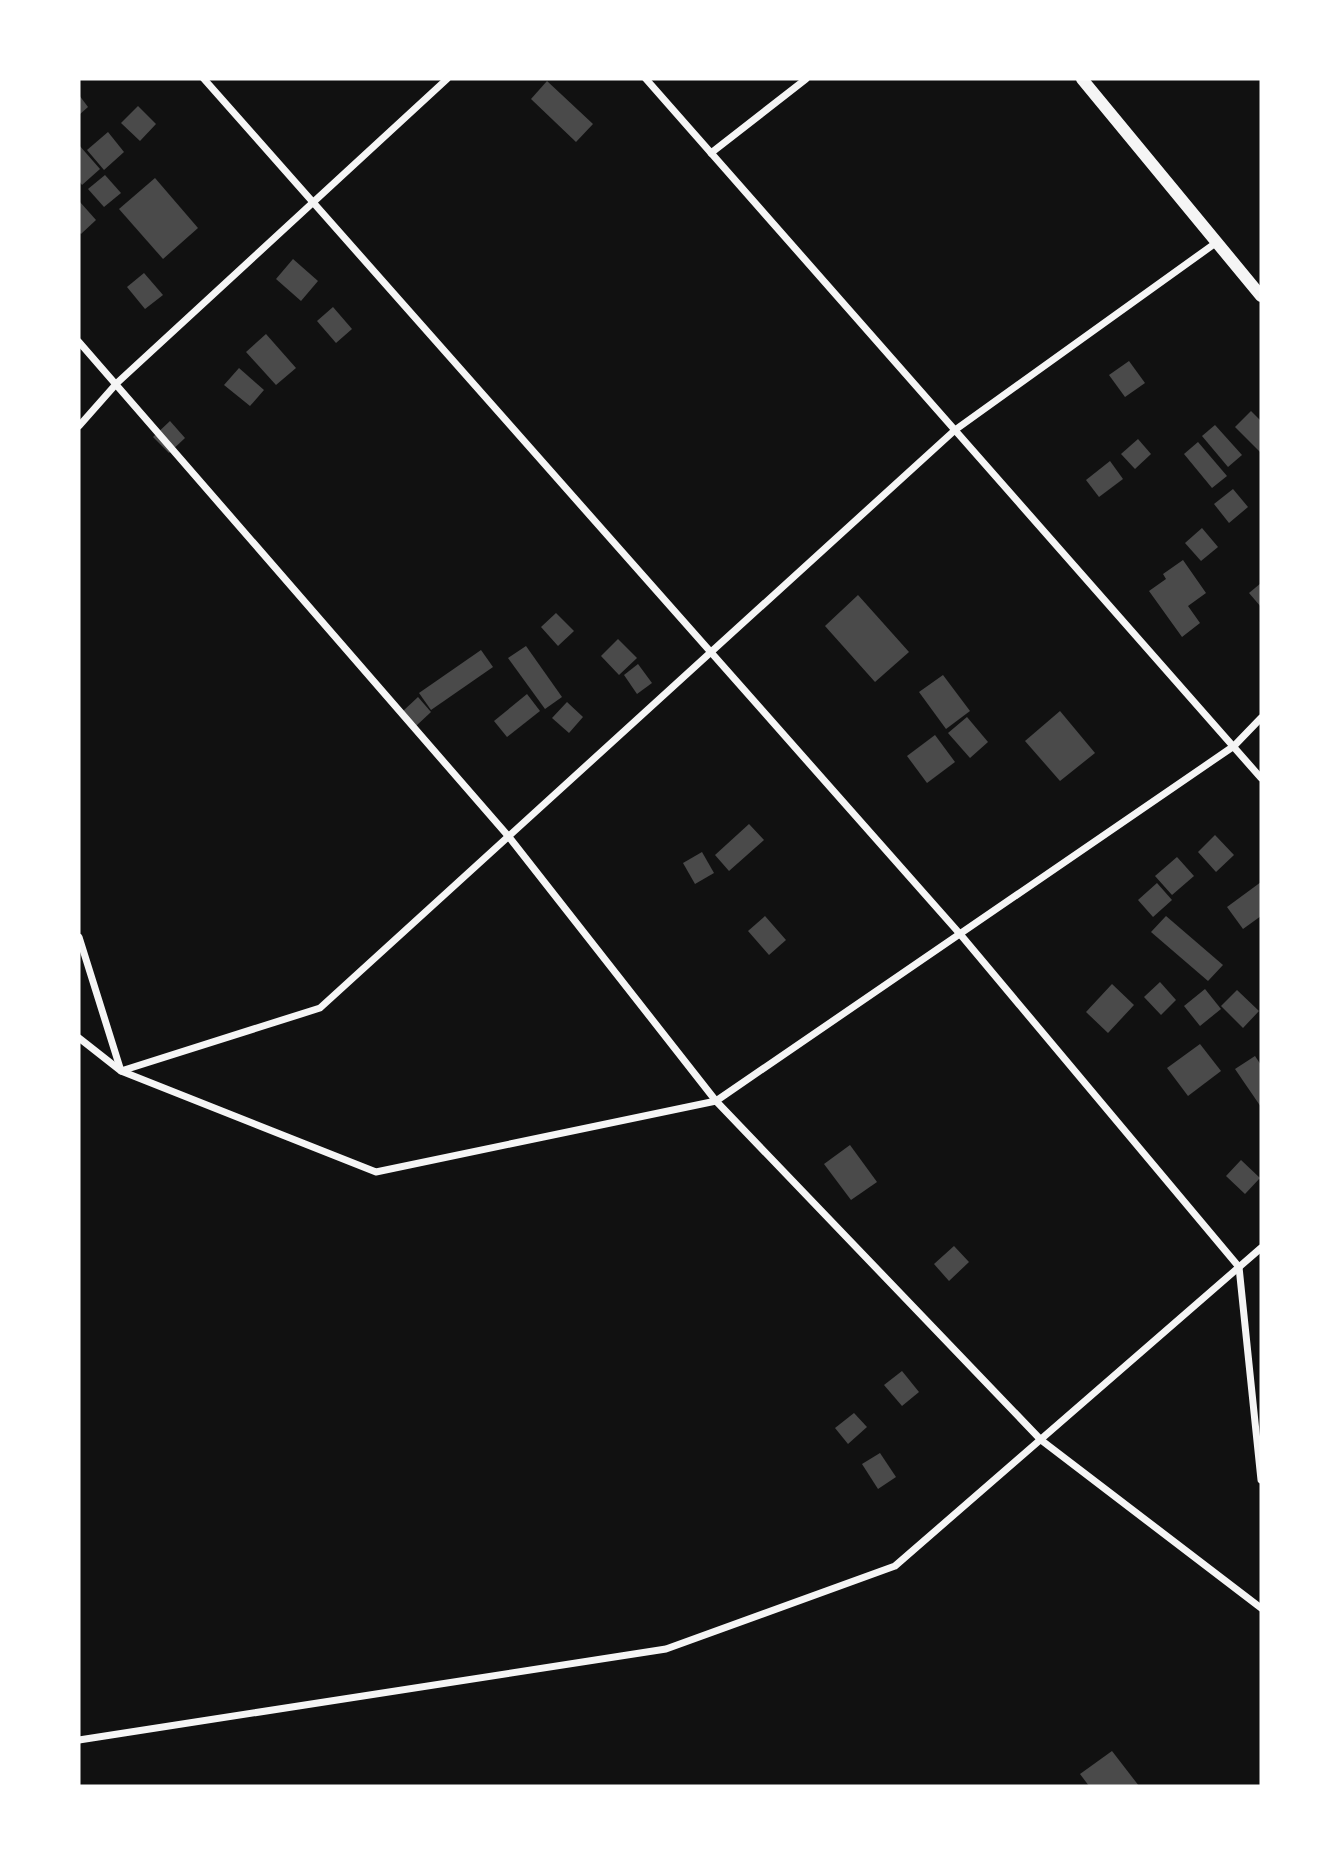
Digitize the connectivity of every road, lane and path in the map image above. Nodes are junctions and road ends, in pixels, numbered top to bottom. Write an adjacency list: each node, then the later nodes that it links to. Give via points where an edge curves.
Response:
1 (204, 79): 7 (street)
2 (447, 79): 7 (street)
3 (646, 79): 6 (street)
4 (806, 79): 6 (street)
5 (1082, 79): 8 (street)
6 (712, 153): 13 (street)
7 (313, 201): 11 (street); 14 (street)
8 (1217, 242): 9 (street); 13 (street)
9 (1261, 296)
10 (79, 342): 11 (street)
11 (117, 383): 12 (street); 18 (street)
12 (79, 426)
13 (955, 430): 14 (street); 16 (street)
14 (713, 652): 18 (street); 19 (street)
15 (1261, 718): 16 (street)
16 (1234, 746): 17 (street); 19 (street)
17 (1261, 778)
18 (509, 838): 22 (street, via 320,1008); 23 (street)
19 (960, 934): 23 (street); 25 (street)
20 (79, 937): 22 (street)
21 (79, 1038): 22 (street)
22 (121, 1071): 23 (street, via 376,1172)
23 (716, 1101): 26 (street)
24 (1261, 1248): 25 (street)
25 (1239, 1268): 26 (street); 27 (street)
26 (1041, 1440): 28 (street); 29 (street, via 895,1566 666,1649)
27 (1261, 1480)
28 (1261, 1608)
29 (79, 1740)

